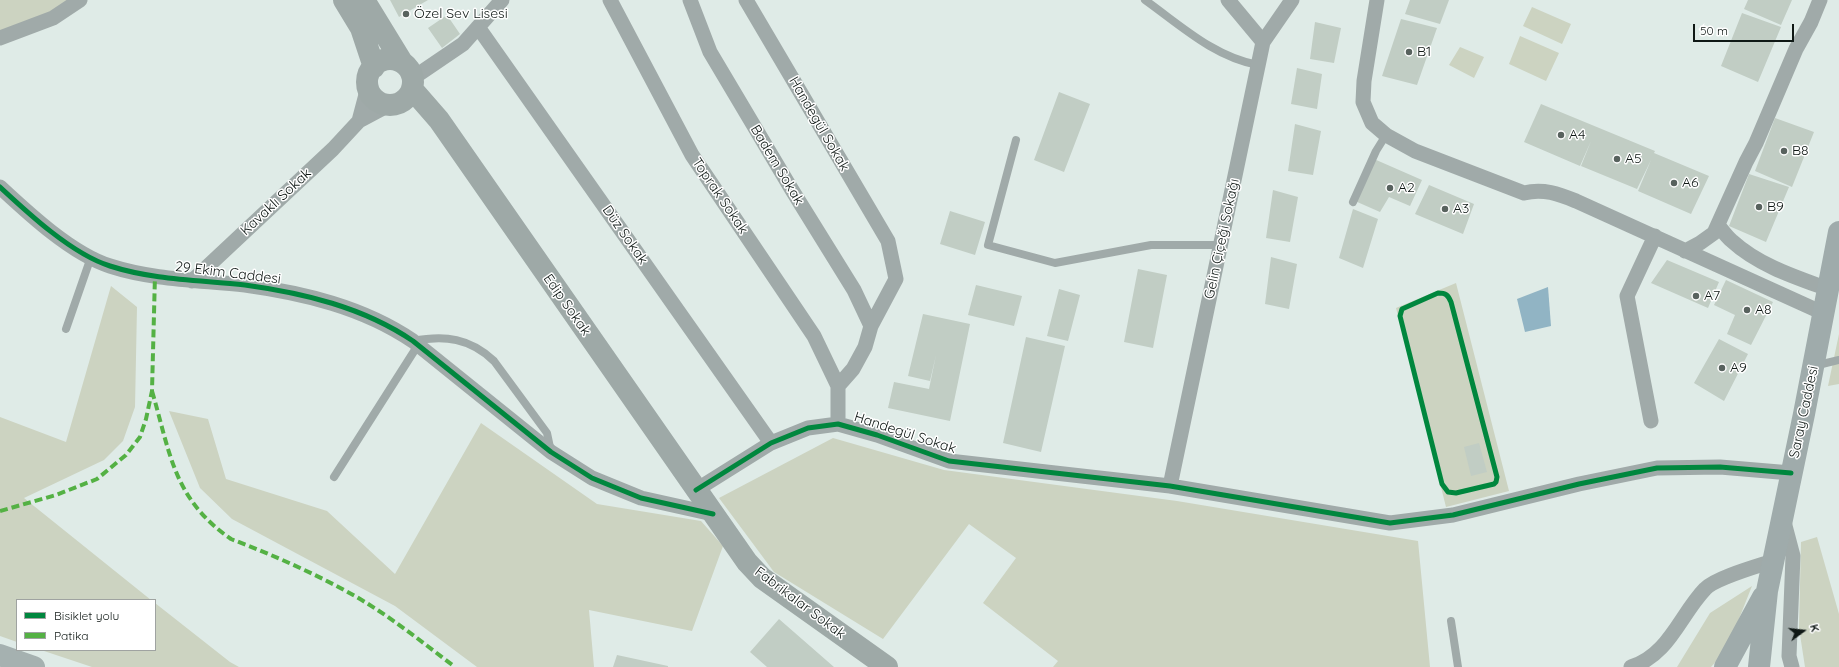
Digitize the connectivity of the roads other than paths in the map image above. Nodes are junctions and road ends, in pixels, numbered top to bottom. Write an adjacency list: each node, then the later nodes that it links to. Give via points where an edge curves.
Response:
1 (80, 0): 14 (street, via 53,18)
2 (344, 0): 17 (main road, via 361,28)
3 (364, 0): 18 (main road)
4 (502, 0): 13 (street)
5 (610, 0): 38 (street, Toprak Sokak, via 692,155 814,336)
6 (690, 0): 33 (street, Badem Sokak, via 710,52 854,290)
7 (746, 0): 33 (street, Handegül Sokak, via 888,241 896,279)
8 (1145, 0): 16 (lane, via 1216,50 1237,60)
9 (1228, 0): 15 (street)
10 (1292, 0): 15 (street, Gelin Çiçeği Sokağı)
11 (1377, 0): 20 (street, via 1363,102 1372,123)
12 (1820, 0): 24 (street)
13 (478, 27): 18 (street, via 463,44); 41 (street, Düz Sokak)
14 (0, 38)
15 (1263, 42): 16 (street, Gelin Çiçeği Sokağı)
16 (1258, 65): 27 (street, Gelin Çiçeği Sokağı)
17 (371, 77): 18 (main road, via 376,100); 18 (main road, via 380,62 387,60); 19 (street)
18 (404, 87): 19 (street); 46 (main road, Edip Sokak, via 439,120)
19 (359, 121): 30 (street, Kavaklı Sokak, via 328,154)
20 (1386, 135): 23 (lane); 26 (street, via 1415,151 1524,193 1541,191 1556,194)
21 (1016, 140): 27 (lane, via 988,245 1055,263 1151,245)
22 (0, 187): 29 (street, 29 Ekim Caddesi, via 52,231)
23 (1353, 202)
24 (1718, 225): 28 (street, via 1714,233); 31 (street, via 1731,241 1757,258 1785,273)
25 (1839, 232): 31 (main road, Saray Caddesi)
26 (1655, 236): 28 (street); 39 (street, via 1627,296)
27 (1221, 245): 45 (street, Gelin Çiçeği Sokağı)
28 (1685, 251): 32 (street)
29 (91, 257): 30 (street, 29 Ekim Caddesi, via 109,266 130,271); 34 (lane)
30 (192, 281): 35 (street, 29 Ekim Caddesi, via 245,285 318,299 353,310 394,328)
31 (1828, 289): 32 (main road, Saray Caddesi)
32 (1823, 313): 37 (main road, Saray Caddesi)
33 (871, 326): 38 (street, Handegül Sokak, via 865,347 853,369)
34 (66, 329)
35 (415, 343): 42 (street, 29 Ekim Caddesi); 42 (lane, via 436,338 463,341 483,351 494,361 547,433); 44 (lane)
36 (1839, 360): 37 (lane)
37 (1813, 366): 43 (main road, Saray Caddesi)
38 (838, 386): 40 (street, Handegül Sokak)
39 (1652, 421)
40 (838, 424): 41 (street, Handegül Sokak, via 808,428); 45 (street, Handegül Sokak, via 877,435 950,462)
41 (772, 443): 46 (street, Handegül Sokak)
42 (551, 452): 47 (street, 29 Ekim Caddesi, via 613,488 641,498)
43 (1791, 473): 45 (street, Handegül Sokak, via 1720,467 1657,468 1453,515 1390,523); 48 (main road, Saray Caddesi)
44 (334, 477)
45 (1170, 486)
46 (696, 490): 47 (main road, Fabrikalar Sokak)
47 (713, 514): 54 (main road, Fabrikalar Sokak, via 747,562 762,578)
48 (1782, 515): 49 (main road, Saray Caddesi); 59 (street, via 1793,556 1789,656)
49 (1773, 561): 50 (main road, Saray Caddesi); 56 (street, via 1706,587 1666,644 1642,664)
50 (1766, 591): 57 (main road); 58 (main road)
51 (1451, 621): 55 (lane)
52 (0, 655): 53 (highway)
53 (34, 667)
54 (887, 667)
55 (1458, 667)
56 (1631, 667)
57 (1725, 667)
58 (1759, 667)
59 (1792, 667)

